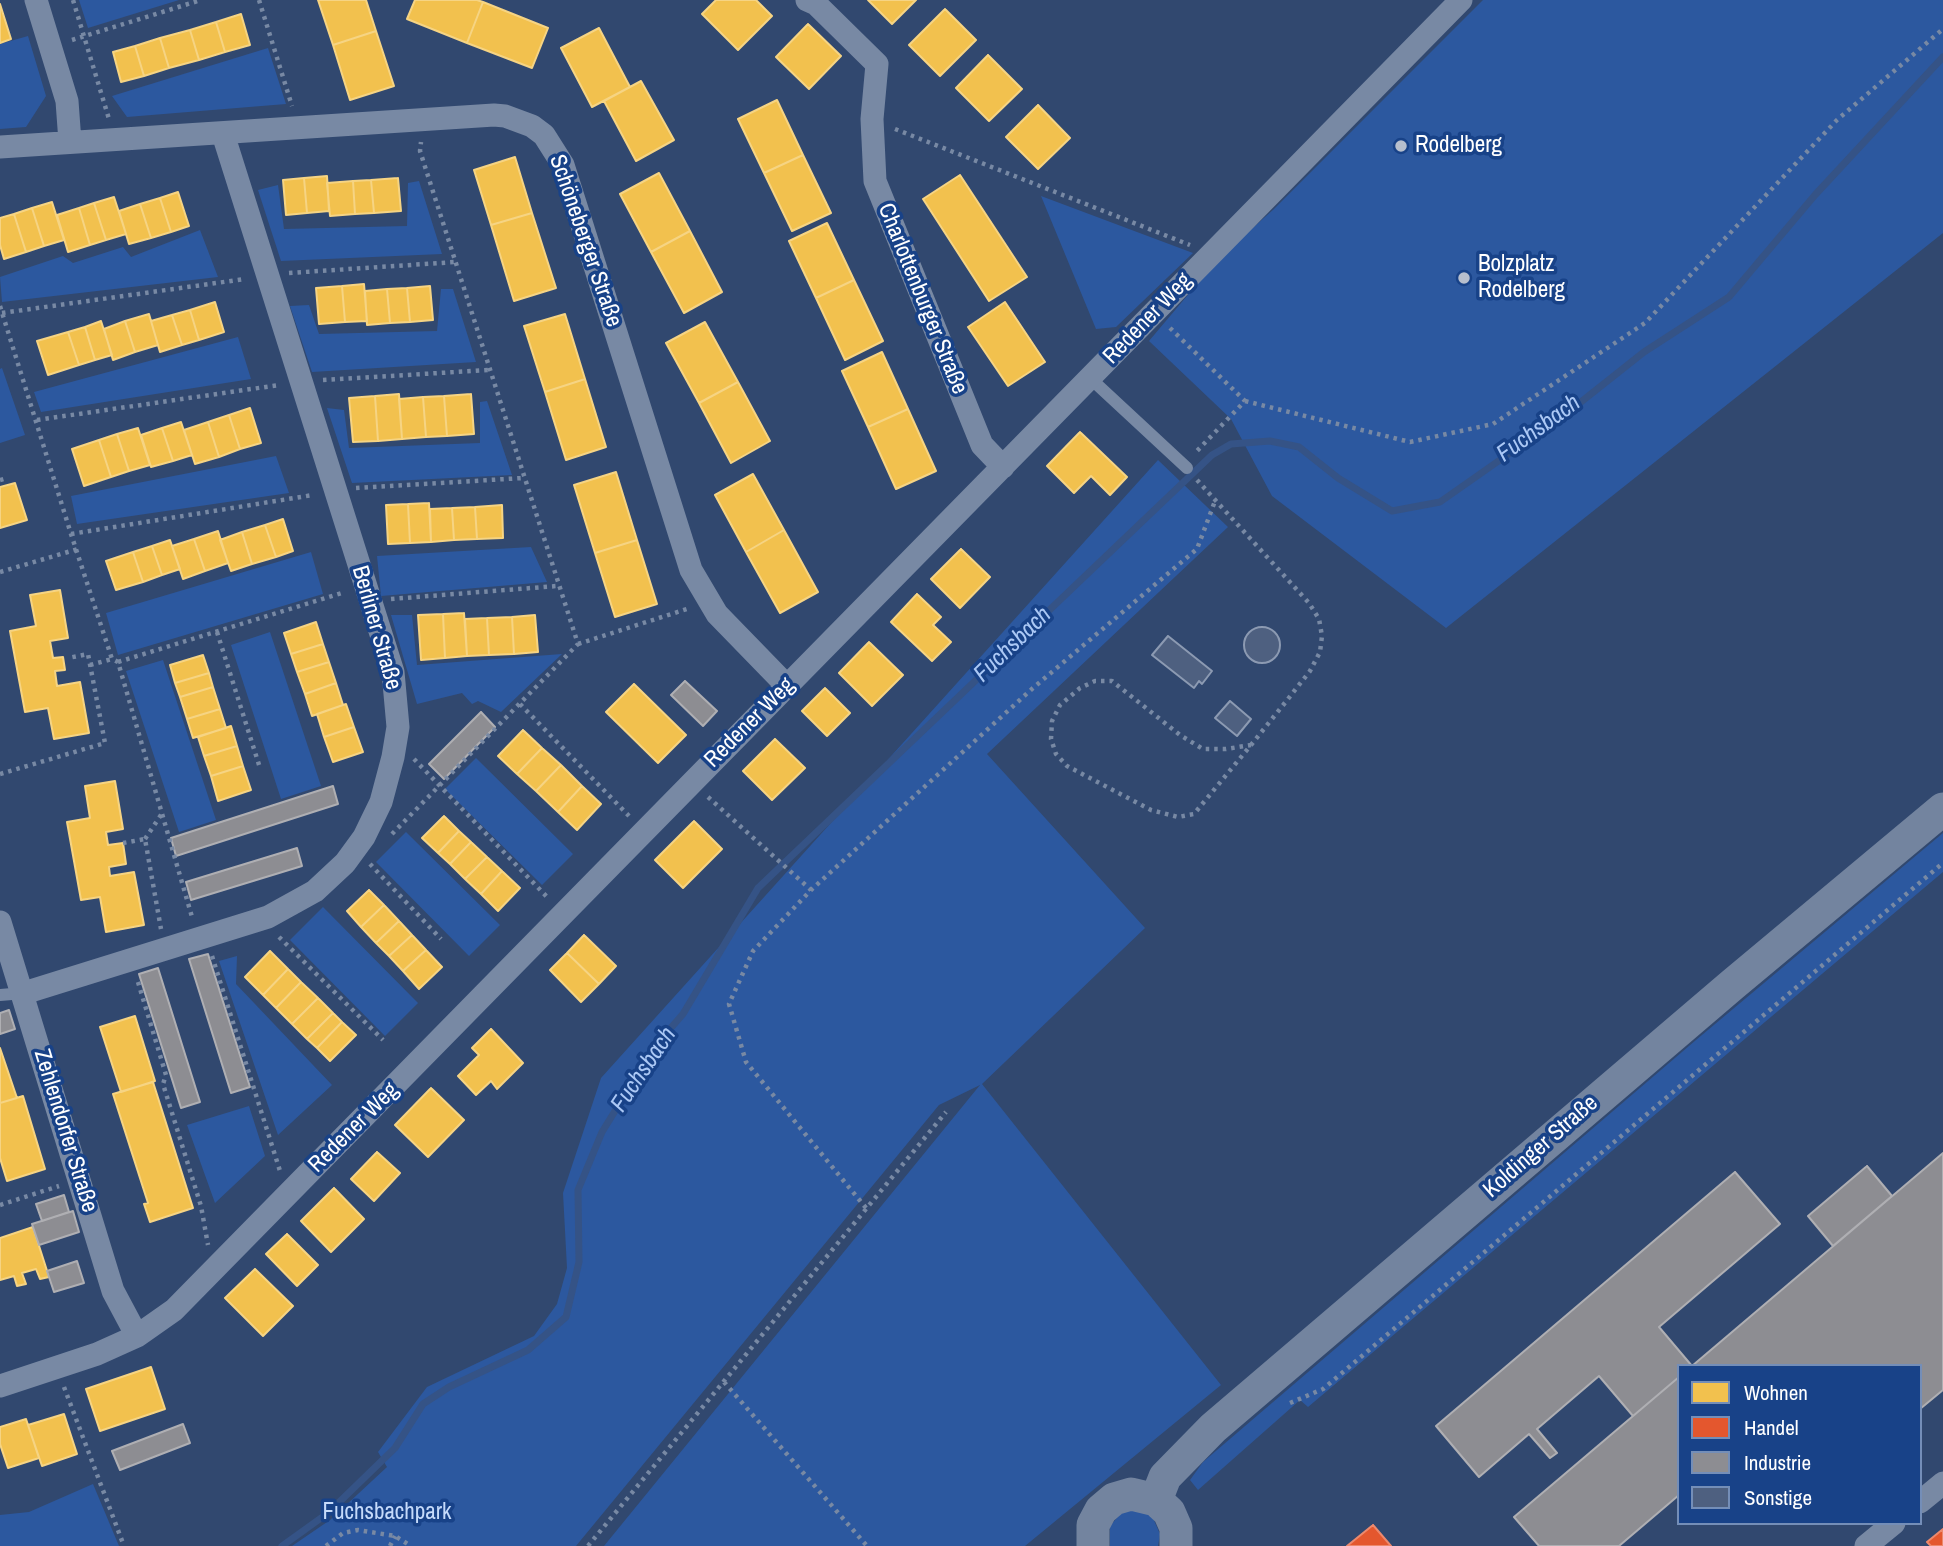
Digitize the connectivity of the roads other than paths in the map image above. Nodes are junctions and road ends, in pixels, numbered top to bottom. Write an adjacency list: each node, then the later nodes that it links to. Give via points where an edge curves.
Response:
1 (36, 0): 5 (street, via 68,101)
2 (807, 0): 8 (street, Charlottenburger Straße, via 877,64 872,119 875,181 982,445)
3 (1461, 0): 7 (street, Redener Weg)
4 (223, 134): 5 (street, Schöneberger Straße); 10 (street, Schöneberger Straße, via 494,115 532,126 544,135 564,165 691,570 707,602); 13 (street, Berliner Straße, via 393,672 397,701 393,757 381,802 360,843 315,891 268,917)
5 (70, 142): 6 (street, Schöneberger Straße)
6 (0, 146)
7 (1090, 378): 8 (street, Redener Weg); 9 (lane)
8 (1003, 467): 10 (street, Redener Weg)
9 (1185, 467)
10 (786, 685): 15 (street, Redener Weg, via 174,1310)
11 (1943, 809): 18 (street, Koldinger Straße, via 1213,1428 1166,1477)
12 (0, 922): 13 (street, Zehlendorfer Straße)
13 (24, 993): 14 (lane); 15 (street, Zehlendorfer Straße, via 113,1291)
14 (0, 995)
15 (137, 1336): 16 (street, Redener Weg)
16 (0, 1386)
17 (1943, 1483): 19 (street)
18 (1156, 1500): 21 (street, via 1131,1494 1107,1504 1093,1525); 22 (street, via 1174,1519)
19 (1922, 1500)
20 (1892, 1525): 23 (street)
21 (1093, 1546)
22 (1176, 1546)
23 (1867, 1546)

